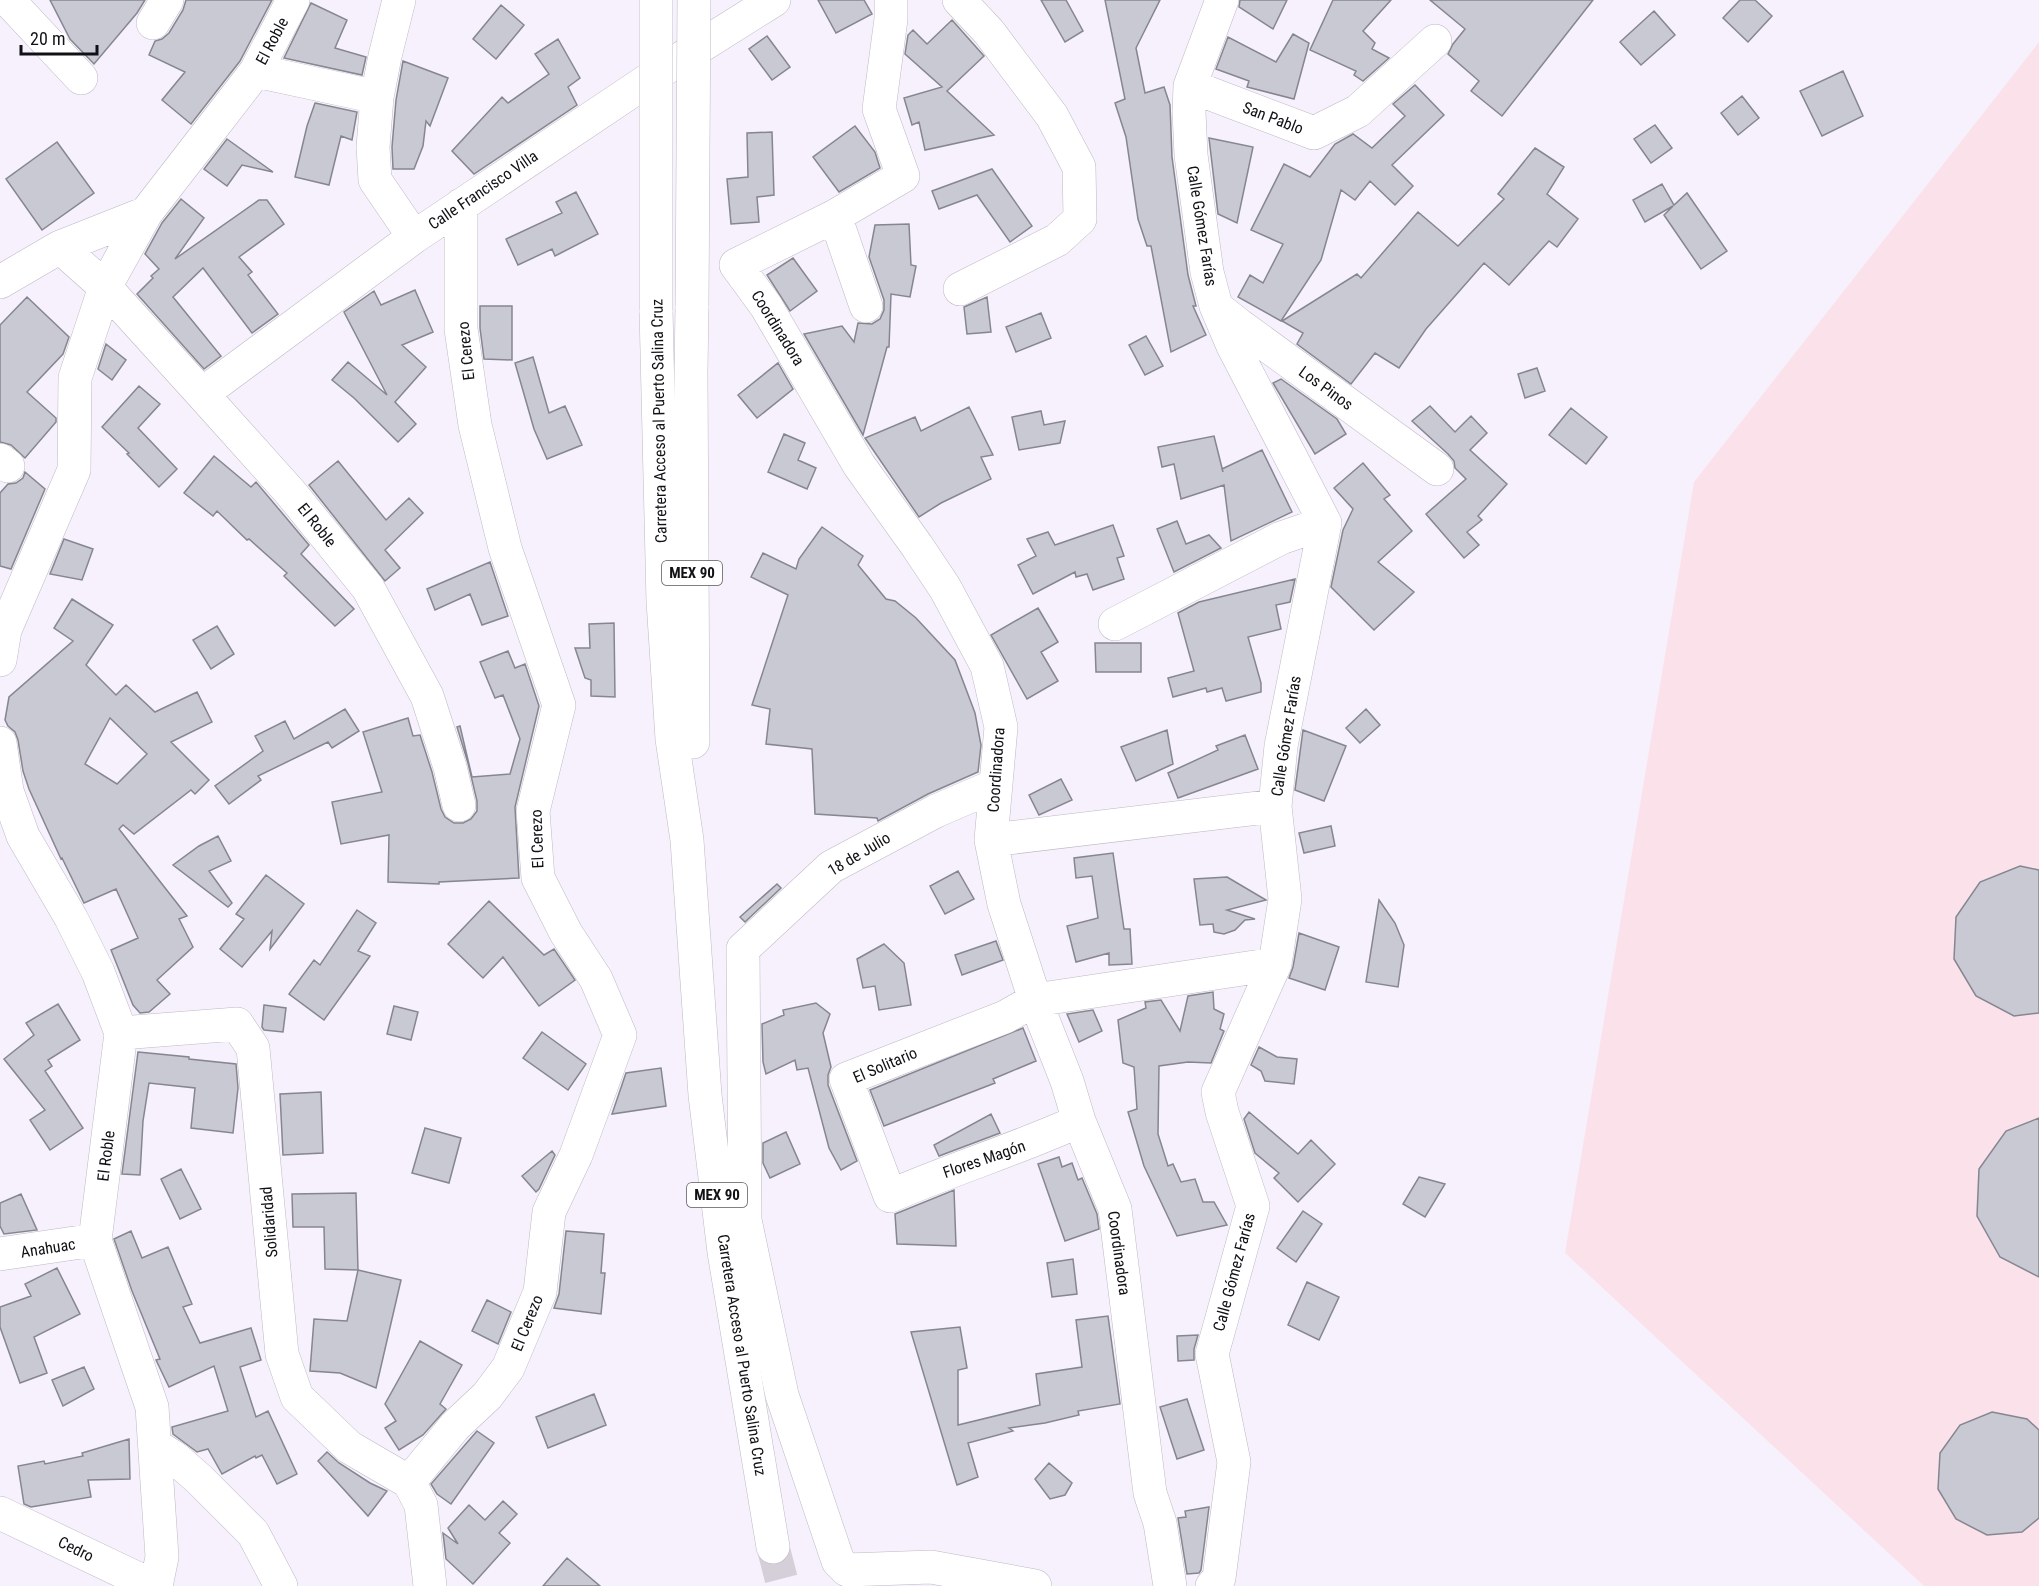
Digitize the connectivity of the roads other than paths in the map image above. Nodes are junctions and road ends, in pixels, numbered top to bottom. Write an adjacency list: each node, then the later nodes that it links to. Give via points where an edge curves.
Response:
1 (8, 0): 12 (street)
2 (293, 0): 11 (street, El Roble)
3 (399, 0): 14 (street)
4 (656, 0): 34 (street, Carretera Acceso al Puerto Salina Cruz / MEX 90, bridge, via 656,310 663,601 672,739)
5 (694, 0): 34 (street, Carretera Acceso al Puerto Salina Cruz / MEX 90, bridge, via 690,371 693,743)
6 (774, 0): 15 (street, Calle Francisco Villa)
7 (891, 0): 17 (street, Coordinadora, via 879,110 903,176)
8 (959, 0): 22 (street, via 989,32 1052,116 1079,166 1080,219 1057,240)
9 (1222, 0): 13 (street, Calle Gómez Farías)
10 (1435, 41): 13 (street, San Pablo, via 1358,111 1314,133)
11 (256, 71): 14 (street); 16 (street, El Roble)
12 (81, 78)
13 (1190, 86): 24 (street, Calle Gómez Farías, via 1191,155 1206,273)
14 (377, 96): 18 (street, via 375,180)
15 (461, 205): 18 (street, Calle Francisco Villa); 45 (street, El Cerezo, via 461,329 475,426 505,548 559,705 533,811 538,878 566,933 596,979 620,1035 576,1155 549,1212 540,1293 508,1368)
16 (146, 213): 19 (street); 21 (street, El Roble)
17 (835, 216): 23 (street); 31 (street, Coordinadora, via 736,265 766,306 859,465 945,588 987,666 1001,727)
18 (414, 237): 25 (street, Calle Francisco Villa)
19 (60, 247): 20 (street); 21 (street, El Roble)
20 (0, 282)
21 (105, 287): 25 (street, El Roble); 29 (street, El Roble, via 75,378 74,470 5,630)
22 (960, 289)
23 (866, 306)
24 (1216, 306): 26 (street, Los Pinos); 27 (street, Calle Gómez Farías)
25 (202, 394): 32 (street, El Roble, via 290,492 368,588 426,696)
26 (1437, 469)
27 (1324, 523): 28 (street, via 1281,538); 33 (street, Calle Gómez Farías, via 1281,746)
28 (1114, 624)
29 (0, 660)
30 (0, 743): 36 (street, El Roble)
31 (994, 786): 35 (street, Coordinadora); 51 (street, 18 de Julio, via 936,811 831,867 742,949 745,1220 782,1395 838,1561 847,1570 931,1567)
32 (459, 805)
33 (1275, 806): 35 (street); 37 (street, Calle Gómez Farías, via 1285,899)
34 (687, 840): 47 (street, Carretera Acceso al Puerto Salina Cruz / MEX 90, via 705,1095 724,1252)
35 (991, 840): 38 (street, Coordinadora, via 1004,904)
36 (12, 841): 39 (street, El Roble, via 72,918)
37 (1275, 964): 38 (street); 53 (street, Calle Gómez Farías, via 1218,1092 1253,1206 1212,1354 1234,1462 1220,1578)
38 (1035, 1000): 40 (street, Coordinadora); 41 (street, El Solitario, via 1005,1017 846,1079)
39 (121, 1033): 42 (street, El Roble); 45 (street, Solidaridad, via 237,1024 253,1048 282,1354 297,1397 349,1447)
40 (1079, 1121): 41 (street, Flores Magón); 52 (street, Coordinadora, via 1115,1209 1150,1493 1160,1523)
41 (890, 1196)
42 (95, 1240): 43 (street, Anahuac); 44 (street, El Roble, via 152,1407)
43 (0, 1254)
44 (155, 1445): 48 (street, El Roble, via 162,1557); 49 (street, via 199,1479 253,1533)
45 (409, 1482): 50 (street, via 421,1505)
46 (0, 1513): 48 (street, Cedro)
47 (773, 1547)
48 (154, 1586)
49 (281, 1586)
50 (430, 1586)
51 (1035, 1586)
52 (1170, 1586)
53 (1212, 1586)

